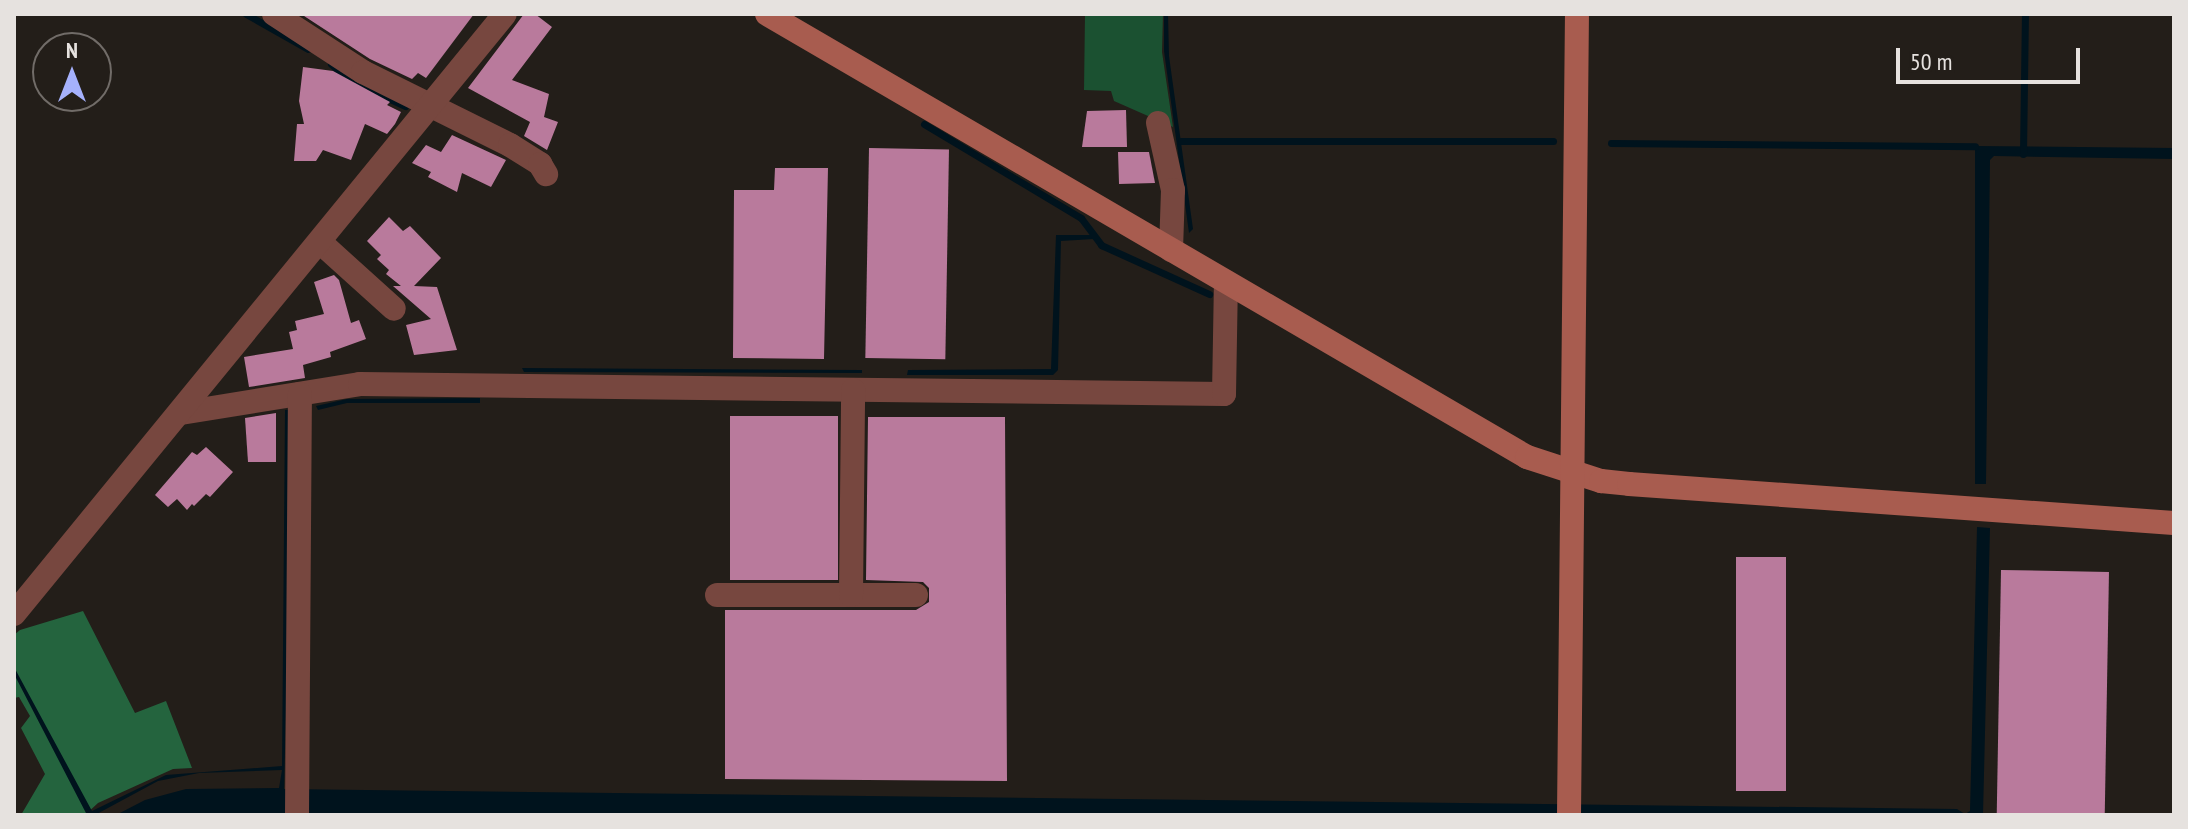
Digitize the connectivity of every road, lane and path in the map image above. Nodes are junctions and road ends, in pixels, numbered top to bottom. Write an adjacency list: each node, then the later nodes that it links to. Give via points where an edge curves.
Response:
1 (274, 14): 5 (street, via 363,72)
2 (505, 14): 5 (street)
3 (767, 14): 9 (street)
4 (1577, 14): 15 (street)
5 (428, 105): 7 (street, via 510,145 540,164); 8 (street)
6 (1158, 123): 9 (street, via 1173,190)
7 (546, 174)
8 (321, 243): 11 (street); 14 (street)
9 (1171, 250): 10 (street)
10 (1226, 282): 12 (street, via 1224,394); 15 (street, via 1527,457)
11 (394, 309)
12 (853, 390): 13 (street, via 360,384); 18 (street)
13 (300, 394): 14 (street); 22 (street)
14 (181, 413): 20 (street)
15 (1572, 473): 16 (street, via 1629,484); 21 (street)
16 (2174, 523)
17 (717, 595): 18 (street)
18 (851, 595): 19 (street)
19 (916, 595)
20 (14, 614)
21 (1569, 808)
22 (297, 815)

